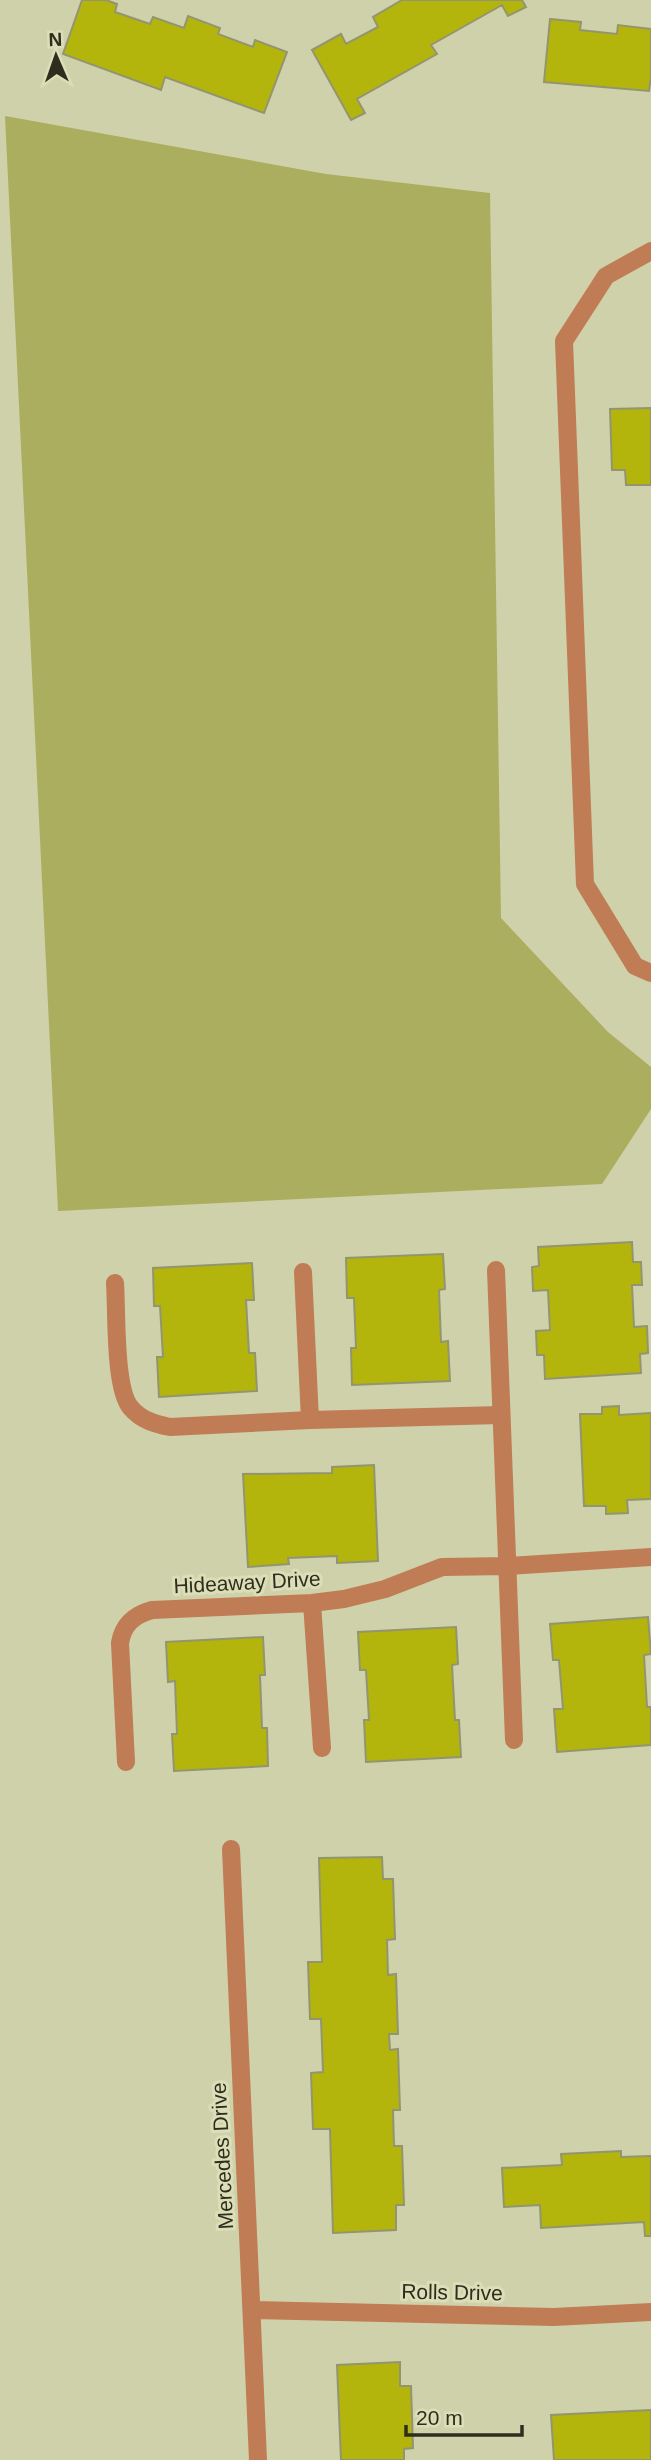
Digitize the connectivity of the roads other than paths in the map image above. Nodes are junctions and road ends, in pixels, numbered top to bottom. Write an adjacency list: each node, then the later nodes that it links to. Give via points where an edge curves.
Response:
1 (651, 251): 2 (street, via 606,276 564,341 585,884 635,966)
2 (651, 974)
3 (496, 1269): 6 (street)
4 (303, 1272): 7 (street)
5 (115, 1283): 7 (street, via 122,1390 125,1401 138,1414 170,1427)
6 (501, 1415): 7 (street); 9 (street)
7 (310, 1420)
8 (651, 1557): 9 (street, Hideaway Drive)
9 (507, 1566): 10 (street, Hideaway Drive, via 442,1567 385,1590); 11 (street)
10 (312, 1603): 12 (street); 13 (street, Hideaway Drive, via 152,1610 125,1625 120,1643)
11 (514, 1740)
12 (322, 1748)
13 (126, 1762)
14 (231, 1849): 15 (street, Mercedes Drive)
15 (252, 2310): 16 (street, Rolls Drive, via 554,2317); 17 (street, Mercedes Drive)
16 (651, 2312)
17 (258, 2460)

